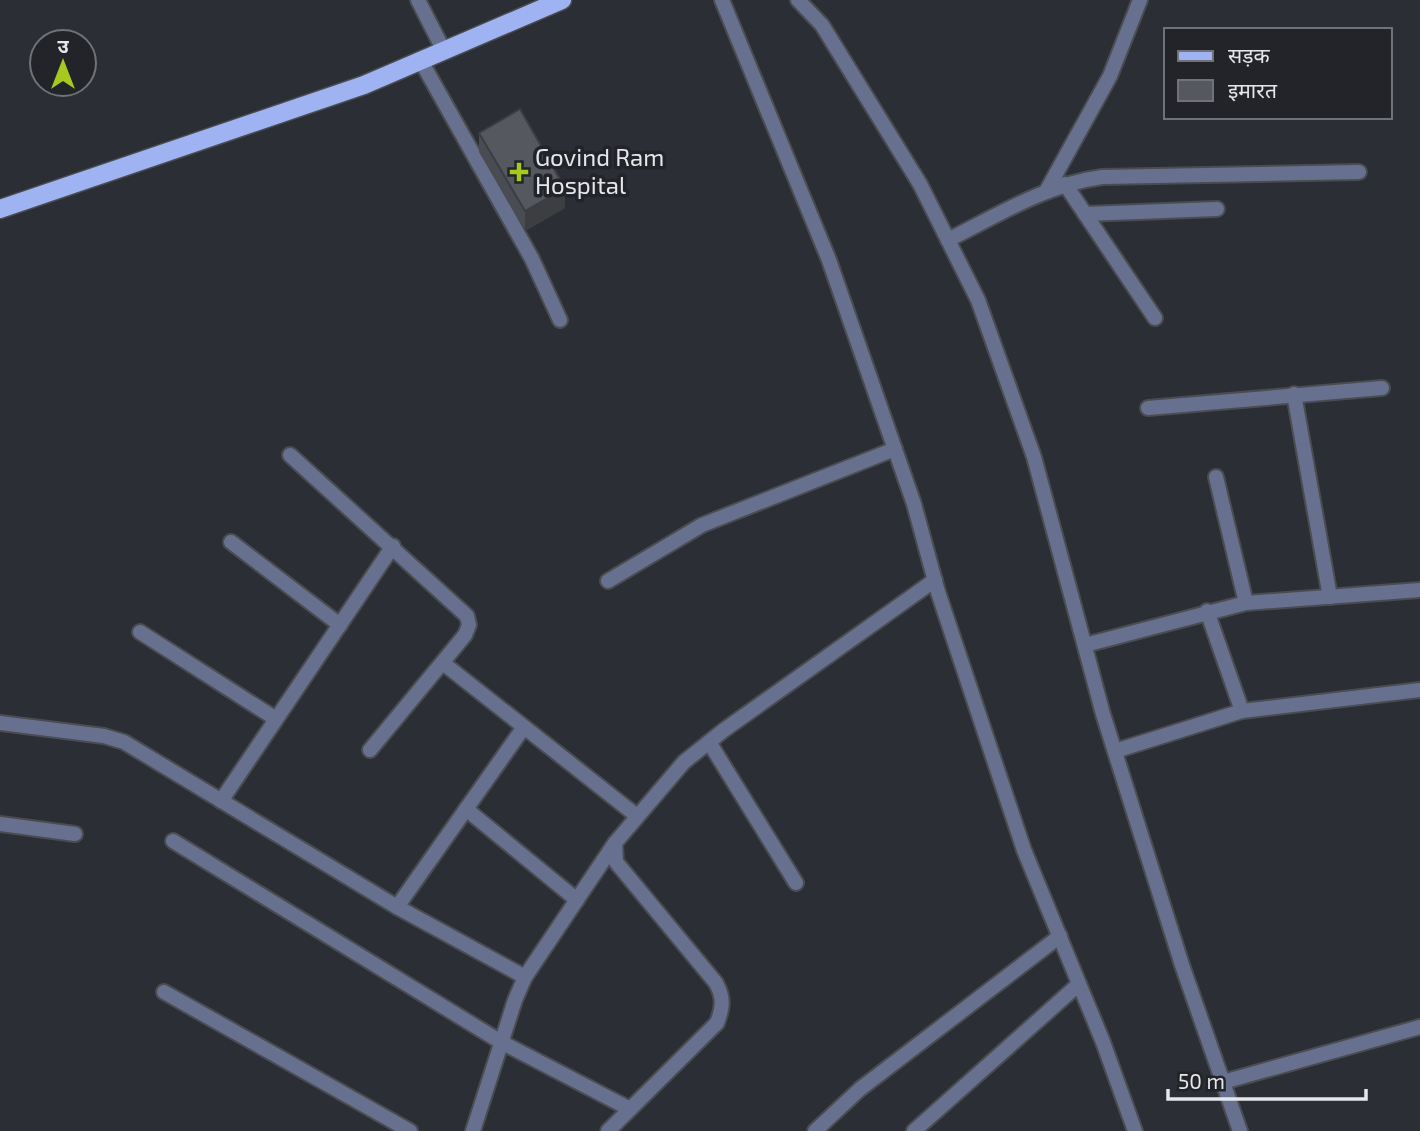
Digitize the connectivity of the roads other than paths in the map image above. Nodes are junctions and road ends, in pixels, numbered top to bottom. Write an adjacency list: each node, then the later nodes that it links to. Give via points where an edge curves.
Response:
1 (418, 0): 6 (street)
2 (562, 0): 6 (main road)
3 (722, 0): 20 (street, via 829,260)
4 (798, 0): 14 (street, via 822,25 920,184)
5 (1139, 0): 10 (street, via 1113,69)
6 (444, 51): 7 (main road)
7 (421, 61): 11 (main road, via 364,85); 16 (street, via 532,259)
8 (1359, 172): 9 (street, via 1101,177)
9 (1065, 184): 10 (street); 13 (street)
10 (1047, 190): 14 (street)
11 (0, 209)
12 (1217, 209): 13 (street)
13 (1085, 214): 15 (street)
14 (948, 240): 33 (street, via 978,300 1034,457)
15 (1155, 318)
16 (560, 320)
17 (1382, 388): 18 (street)
18 (1294, 394): 19 (street); 28 (street)
19 (1148, 408)
20 (895, 449): 25 (street); 26 (street, via 702,525)
21 (290, 456): 24 (street)
22 (1216, 477): 29 (street)
23 (231, 542): 31 (street)
24 (393, 547): 31 (street); 34 (street, via 467,615 465,635)
25 (935, 580): 40 (street); 53 (street, via 1024,850)
26 (608, 581)
27 (1420, 590): 28 (street)
28 (1330, 597): 29 (street)
29 (1246, 603): 30 (street)
30 (1207, 611): 33 (street); 36 (street)
31 (340, 625): 37 (street)
32 (140, 632): 37 (street)
33 (1085, 645): 42 (street)
34 (443, 663): 39 (street); 41 (street)
35 (1420, 690): 36 (street)
36 (1242, 711): 42 (street)
37 (276, 719): 43 (street)
38 (0, 723): 43 (street, via 124,742)
39 (524, 727): 44 (street); 45 (street)
40 (709, 742): 45 (street, via 684,762); 50 (street)
41 (370, 750)
42 (1115, 751): 59 (street)
43 (221, 801): 52 (street)
44 (466, 809): 51 (street); 52 (street)
45 (637, 816): 49 (street)
46 (0, 824): 47 (street)
47 (75, 834)
48 (173, 841): 58 (street)
49 (615, 843): 51 (street); 60 (street, via 616,862 716,984 723,1007 717,1023)
50 (796, 883)
51 (577, 900): 54 (street)
52 (397, 906): 54 (street)
53 (1060, 936): 55 (street); 64 (street, via 860,1089)
54 (525, 977): 58 (street)
55 (1079, 984): 65 (street); 66 (street)
56 (164, 992): 61 (street)
57 (1419, 1028): 59 (street)
58 (501, 1041): 60 (street); 62 (street)
59 (1223, 1082): 67 (street)
60 (630, 1109): 63 (street)
61 (410, 1131)
62 (473, 1131)
63 (608, 1131)
64 (815, 1131)
65 (914, 1131)
66 (1135, 1131)
67 (1240, 1131)

